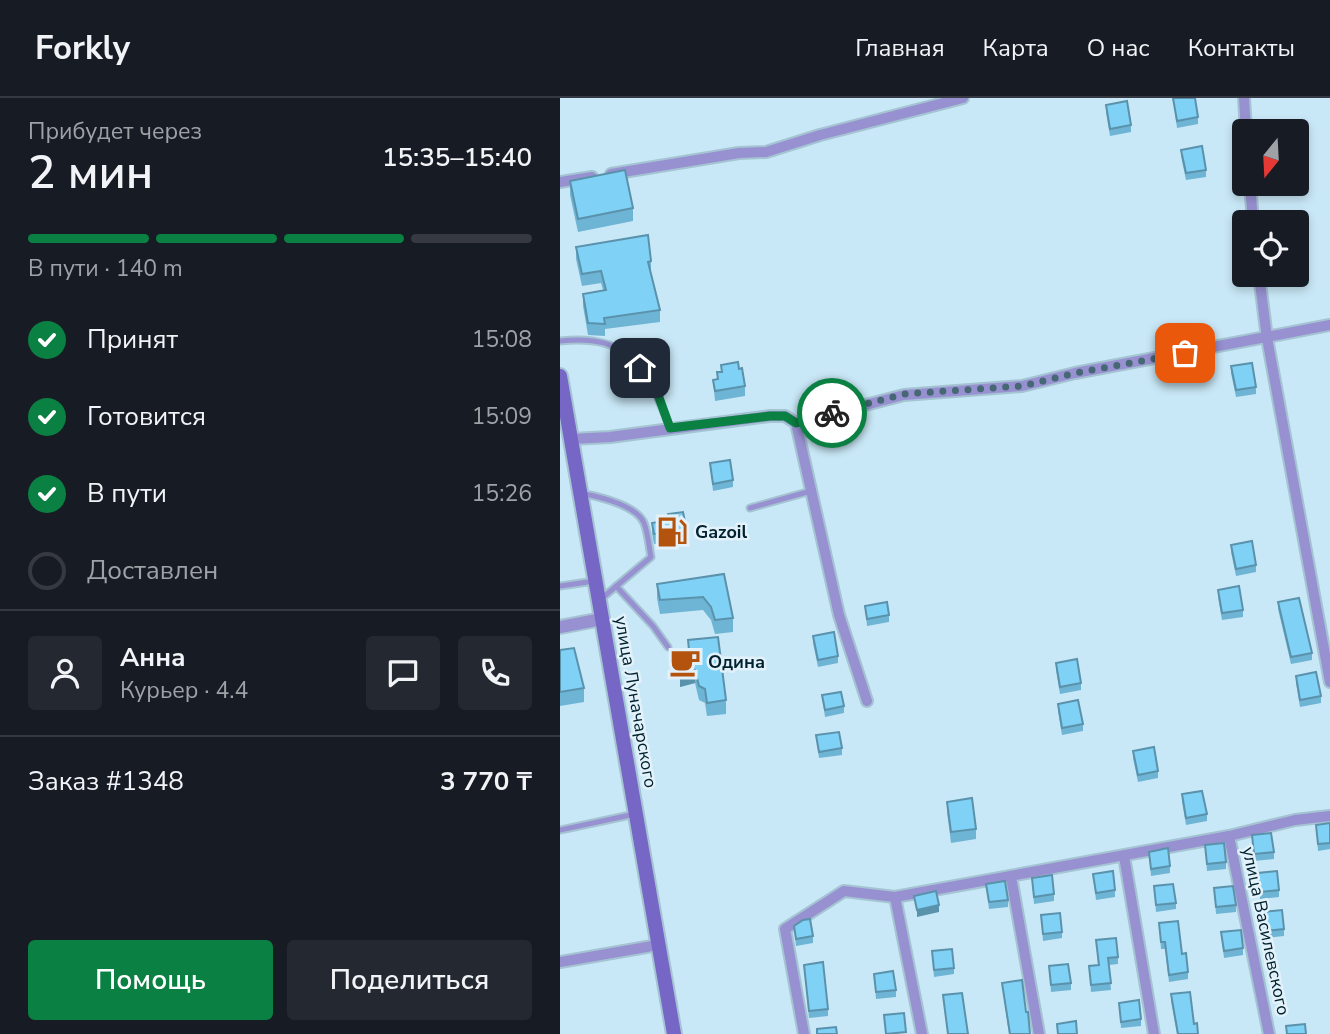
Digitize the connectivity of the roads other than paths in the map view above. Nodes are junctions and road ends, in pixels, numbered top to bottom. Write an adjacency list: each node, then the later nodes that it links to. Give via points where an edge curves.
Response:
1 (963, 98): 4 (street, via 766,152)
2 (1244, 98): 3 (street)
3 (1245, 119)
4 (560, 182)
5 (1261, 287): 7 (street)
6 (1330, 325): 7 (street)
7 (1267, 338): 10 (street, via 1022,386 904,394); 23 (street)
8 (560, 341): 11 (lane, via 607,341 625,352 657,392)
9 (560, 376): 12 (main road, улица Луначарского)
10 (796, 423): 11 (street, via 785,416 770,416); 13 (street)
11 (670, 428): 12 (street)
12 (566, 441): 14 (main road, улица Луначарского)
13 (811, 491): 15 (lane); 24 (street, via 839,615)
14 (580, 494): 16 (main road, улица Луначарского); 18 (lane, via 605,498 644,521 650,557)
15 (750, 508)
16 (595, 581): 17 (lane); 19 (main road, улица Луначарского)
17 (560, 586)
18 (615, 586): 19 (lane); 22 (lane)
19 (599, 602): 20 (main road, улица Луначарского)
20 (602, 619): 21 (street); 25 (main road, улица Луначарского)
21 (560, 627)
22 (668, 646)
23 (1330, 682)
24 (867, 701)
25 (635, 814): 27 (lane); 32 (main road, улица Луначарского)
26 (1330, 816): 28 (street)
27 (560, 830)
28 (1229, 836): 29 (street); 39 (street, улица Василевского)
29 (1124, 856): 30 (street); 38 (street)
30 (1011, 877): 31 (street); 37 (street)
31 (895, 897): 35 (street, via 844,891 785,929); 36 (street)
32 (658, 945): 33 (street); 34 (main road, улица Луначарского)
33 (560, 962)
34 (674, 1034)
35 (804, 1034)
36 (922, 1034)
37 (1040, 1034)
38 (1154, 1034)
39 (1269, 1034)

